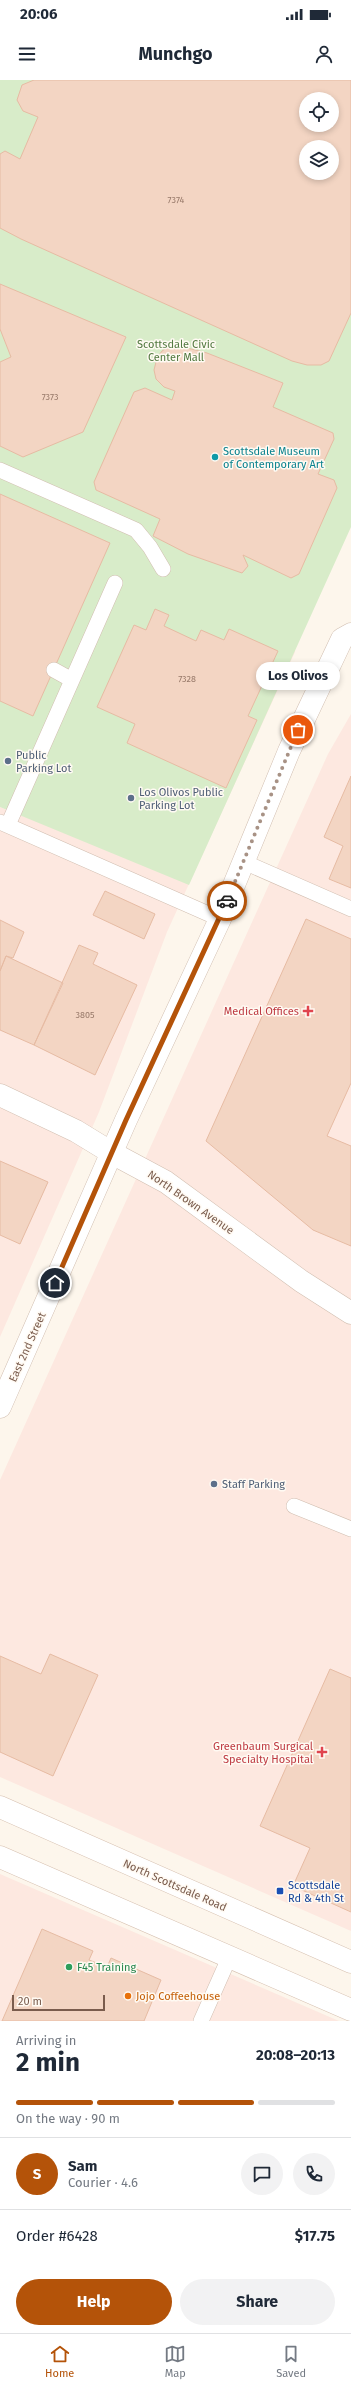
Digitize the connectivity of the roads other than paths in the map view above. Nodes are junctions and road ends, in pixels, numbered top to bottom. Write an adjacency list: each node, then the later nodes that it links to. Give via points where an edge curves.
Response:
1 (0, 470): 2 (lane, via 136,530)
2 (163, 569)
3 (115, 583): 6 (lane)
4 (351, 634): 8 (street, East 2nd Street, via 342,639 330,660 289,751)
5 (54, 670): 6 (lane)
6 (72, 680): 7 (lane)
7 (4, 823): 10 (lane)
8 (244, 862): 9 (lane); 10 (street, East 2nd Street)
9 (351, 909)
10 (220, 919): 12 (street, East 2nd Street)
11 (0, 1095): 12 (street, North Brown Avenue, via 76,1131)
12 (112, 1153): 13 (street, North Brown Avenue, via 166,1182 301,1281); 14 (street, East 2nd Street)
13 (351, 1313)
14 (0, 1407)
15 (294, 1506): 16 (lane)
16 (351, 1529)
17 (0, 1807): 20 (street, North Scottsdale Road)
18 (0, 1857): 19 (street)
19 (229, 1958): 21 (street); 22 (lane)
20 (351, 1962)
21 (351, 2010)
22 (201, 2021)

